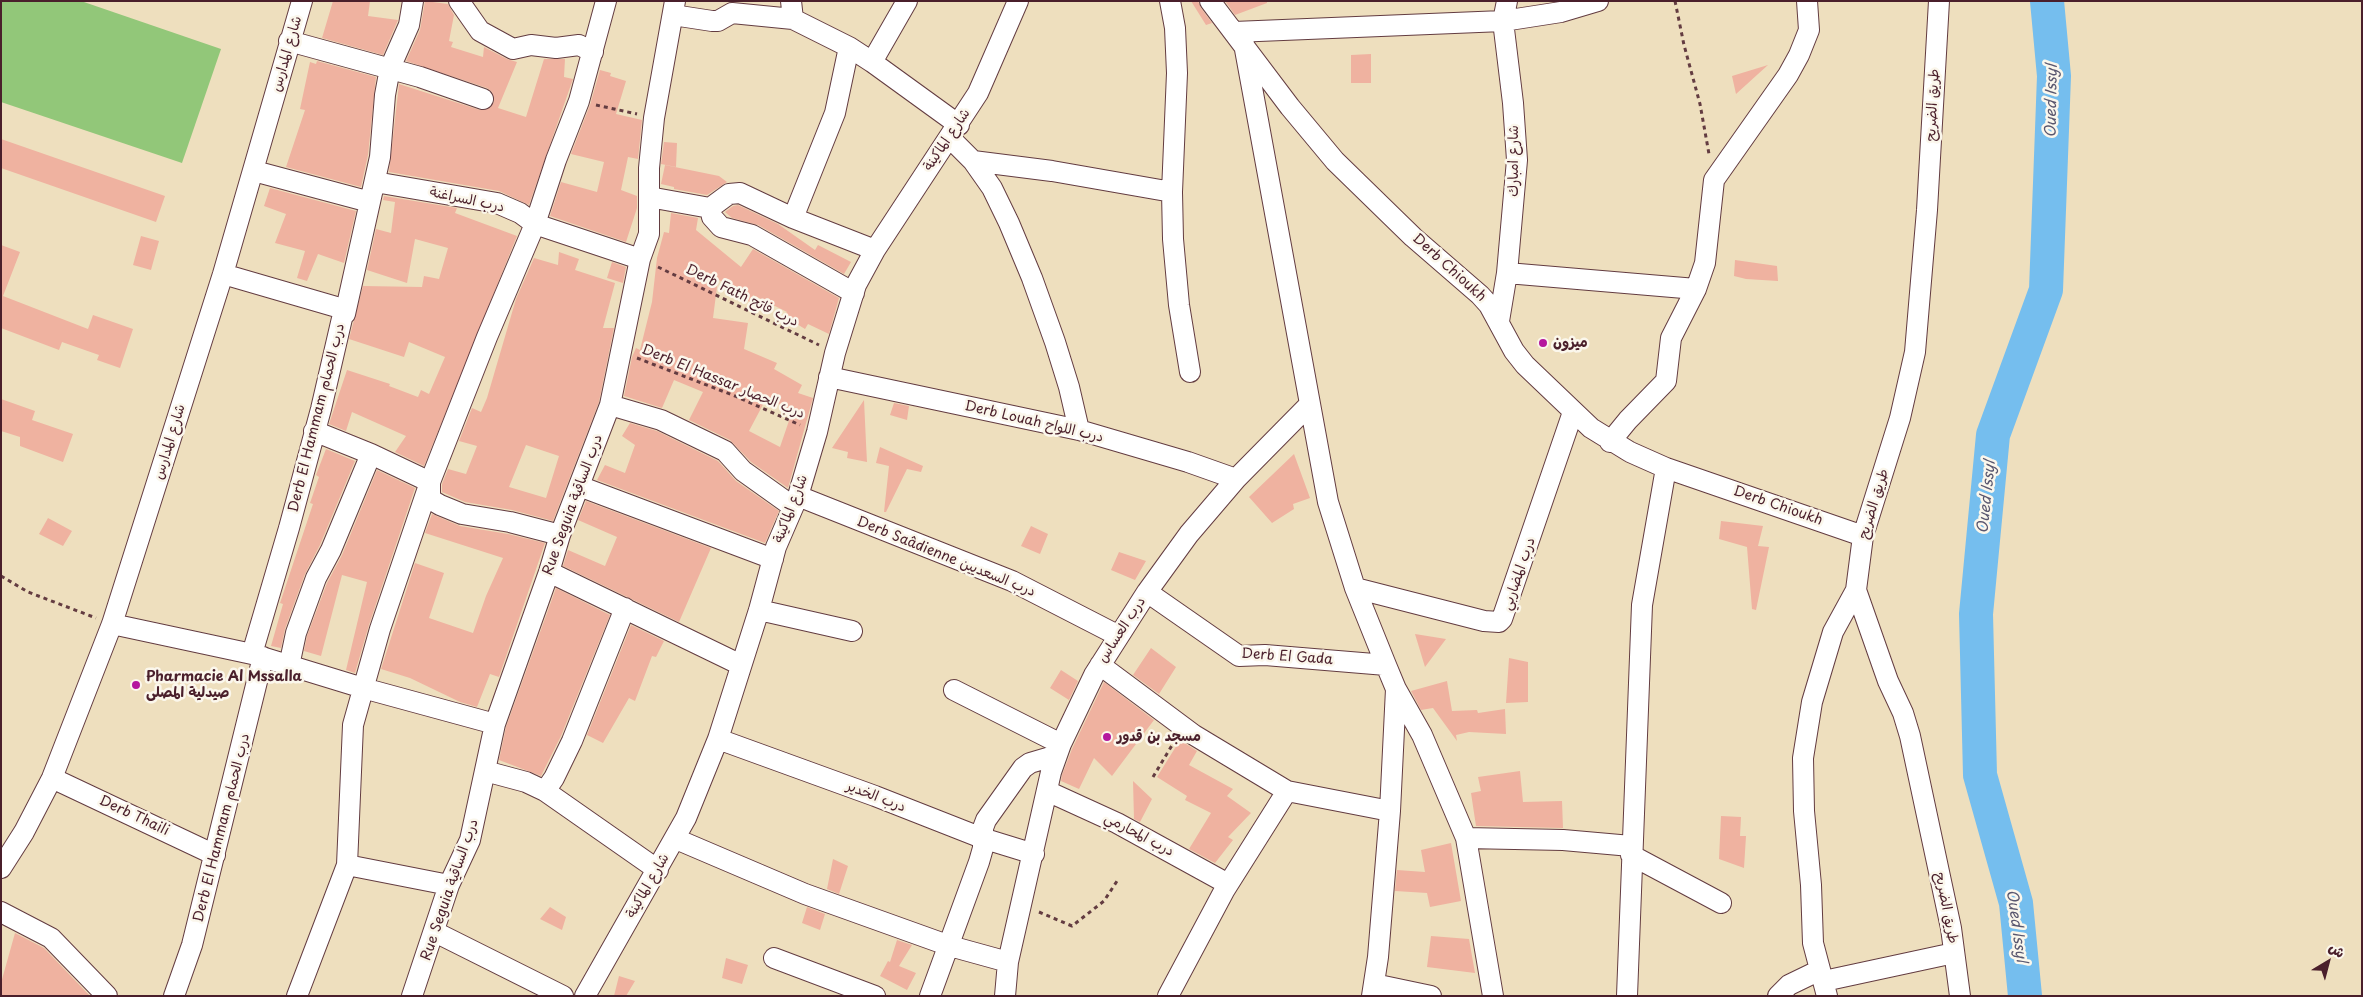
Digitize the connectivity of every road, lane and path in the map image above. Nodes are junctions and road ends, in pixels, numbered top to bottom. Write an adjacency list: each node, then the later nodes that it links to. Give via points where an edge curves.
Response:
1 (302, 1): 18 (street, شارع المدارس)
2 (413, 1): 22 (street, Derb El Hammam درب الحمام, via 409,25)
3 (459, 1): 20 (street, via 480,31 513,49 531,45 562,48 579,45)
4 (606, 1): 20 (street)
5 (907, 1): 21 (street)
6 (1018, 1): 26 (street, شارع الماكينة, via 990,68)
7 (1170, 1): 31 (street, via 1175,28 1176,74)
8 (1210, 1): 17 (street, Derb Chioukh)
9 (1507, 1): 16 (street, شارع امبارك)
10 (1598, 1): 16 (street, via 1561,12)
11 (1675, 1): 29 (path, via 1700,104)
12 (1807, 1): 29 (street, via 1809,30 1800,55)
13 (1939, 1): 63 (street, طريق الضريح, via 1915,352 1900,418)
14 (674, 8): 15 (street, via 712,21 732,14); 25 (street, Rue Seguia درب الساقية)
15 (792, 10): 19 (street)
16 (1503, 21): 17 (street); 39 (street, شارع امبارك, via 1517,160)
17 (1239, 38): 44 (street, Derb Chioukh, via 1334,160 1480,295); 49 (street)
18 (289, 41): 22 (street); 28 (street, شارع المدارس)
19 (849, 47): 21 (street); 35 (street, via 833,120)
20 (593, 52): 24 (street)
21 (872, 62): 26 (street)
22 (390, 68): 23 (street); 30 (street, Derb El Hammam درب الحمام)
23 (483, 99)
24 (579, 101): 25 (path); 36 (street)
25 (654, 118): 32 (street, Rue Seguia درب الساقية)
26 (954, 132): 27 (street); 37 (street, شارع الماكينة)
27 (973, 161): 31 (street); 52 (street, via 992,188 1032,278 1069,387)
28 (254, 171): 33 (street); 40 (street, شارع المدارس)
29 (1714, 180): 41 (street, via 1705,263)
30 (375, 182): 33 (street, Derb El Hammam درب الحمام); 36 (street, درب السراغنة, via 498,203)
31 (1172, 192): 47 (street, via 1175,270)
32 (648, 197): 34 (street); 38 (street, Rue Seguia درب الساقية, via 649,234)
33 (370, 202): 43 (street, Derb El Hammam درب الحمام, via 345,314)
34 (710, 208): 35 (street, via 729,194 740,193); 42 (street, via 712,217 721,227 752,235)
35 (793, 218): 37 (street)
36 (535, 224): 38 (street, درب السراغنة); 59 (street, via 486,337)
37 (875, 250): 42 (street, شارع الماكينة)
38 (640, 259): 45 (street, Rue Seguia درب الساقية); 46 (path, Derb Fath درب فاتح)
39 (1507, 273): 41 (street); 44 (street, شارع امبارك)
40 (222, 274): 43 (street, via 340,308); 72 (street, شارع المدارس)
41 (1696, 289): 55 (street, via 1671,338 1666,382)
42 (854, 293): 46 (street, شارع الماكينة)
43 (342, 314): 53 (street, Derb El Hammam درب الحمام)
44 (1499, 321): 51 (street, Derb Chioukh, via 1514,351)
45 (622, 352): 50 (street, Rue Seguia درب الساقية); 54 (path, Derb El Hassar درب الحصار)
46 (835, 353): 48 (street, شارع الماكينة)
47 (1190, 372)
48 (829, 377): 52 (street, Derb Louah درب اللواح); 54 (street, شارع الماكينة)
49 (1310, 404): 58 (street, درب العساس); 67 (street, via 1328,502)
50 (610, 405): 60 (street, Rue Seguia درب الساقية); 61 (street, Derb Saâdienne درب السعديين, via 661,420 725,451 743,471)
51 (1573, 412): 55 (street, Derb Chioukh); 67 (street, درب المضاربي, via 1499,622)
52 (1079, 430): 58 (street, Derb Louah درب اللواح)
53 (314, 431): 56 (street); 75 (street, Derb El Hammam درب الحمام)
54 (816, 432): 61 (street, شارع الماكينة)
55 (1610, 442): 57 (street, Derb Chioukh)
56 (371, 454): 59 (street); 79 (street, via 316,578 296,632)
57 (1666, 468): 63 (street, Derb Chioukh); 97 (street, via 1642,605)
58 (1236, 479): 69 (street, درب العساس, via 1189,534)
59 (430, 482): 62 (street, via 430,499 462,514); 80 (street)
60 (580, 486): 62 (street, Rue Seguia درب الساقية); 64 (street)
61 (795, 501): 64 (street, شارع الماكينة); 74 (street, Derb Saâdienne درب السعديين, via 1012,581)
62 (560, 535): 65 (street, Rue Seguia درب الساقية)
63 (1863, 536): 68 (street, طريق الضريح)
64 (773, 559): 71 (street, شارع الماكينة)
65 (549, 572): 70 (street); 83 (street, Rue Seguia درب الساقية)
66 (1, 576): 72 (path, via 28,592)
67 (1356, 588): 76 (street)
68 (1856, 590): 111 (street, طريق الضريح, via 1910,736); 114 (street, via 1833,632 1812,702 1803,758 1812,943)
69 (1147, 592): 74 (street, درب العساس); 76 (street, Derb El Gada, via 1239,656)
70 (624, 608): 77 (street); 90 (street, via 572,742)
71 (759, 610): 73 (street); 77 (street, شارع الماكينة)
72 (112, 624): 75 (street); 89 (street, شارع المدارس)
73 (852, 630)
74 (1119, 636): 78 (street, درب العساس)
75 (258, 656): 79 (street); 99 (street, Derb El Hammam درب الحمام)
76 (1386, 664): 81 (street)
77 (741, 665): 85 (street, شارع الماكينة)
78 (1100, 665): 84 (street); 86 (street, درب العساس)
79 (289, 666): 80 (street)
80 (363, 688): 83 (street); 100 (street, via 352,732 354,755)
81 (1396, 689): 93 (street); 96 (street, via 1422,735)
82 (954, 690): 86 (street)
83 (495, 724): 87 (street, Rue Seguia درب الساقية)
84 (1183, 726): 88 (path); 92 (street)
85 (718, 739): 94 (street, شارع الماكينة); 95 (street, درب الخدير)
86 (1059, 750): 91 (street, درب العساس); 95 (street, via 1023,768 986,820)
87 (485, 771): 90 (street, via 526,782); 105 (street, Rue Seguia درب الساقية, via 470,840)
88 (1153, 777)
89 (52, 778): 99 (street, Derb Thaili); 101 (street, شارع المدارس)
90 (545, 791): 102 (street)
91 (1047, 791): 98 (street, درب العساس); 104 (street, درب المحارمي, via 1117,823)
92 (1288, 791): 93 (street); 104 (street)
93 (1390, 811): 115 (street)
94 (676, 838): 102 (street, شارع الماكينة); 110 (street, via 805,894)
95 (982, 838): 98 (street, درب الخدير); 110 (street, via 979,862)
96 (1466, 838): 97 (street, via 1563,840); 127 (street)
97 (1631, 850): 106 (street); 128 (street)
98 (1034, 854): 107 (street, درب العساس)
99 (215, 855): 117 (street, Derb El Hammam درب الحمام, via 188,960)
100 (348, 865): 105 (street); 118 (street)
101 (1, 868)
102 (658, 870): 121 (street, شارع الماكينة)
103 (1119, 878): 107 (path, via 1104,901 1072,926)
104 (1228, 884): 125 (street)
105 (449, 885): 109 (street, Rue Seguia درب الساقية)
106 (1721, 903)
107 (1022, 904): 113 (street, درب العساس)
108 (1, 912): 116 (street, via 51,938)
109 (435, 932): 119 (street, Rue Seguia درب الساقية); 120 (street)
110 (950, 946): 113 (street); 123 (street)
111 (1954, 953): 114 (street); 130 (street, طريق الضريح)
112 (774, 958): 122 (street)
113 (1008, 962): 124 (street, درب العساس)
114 (1824, 982): 129 (street, via 1789,985)
115 (1373, 990): 126 (street)
116 (107, 996)
117 (174, 996)
118 (297, 996)
119 (412, 996)
120 (563, 996)
121 (585, 996)
122 (875, 996)
123 (930, 996)
124 (1004, 996)
125 (1168, 996)
126 (1430, 996)
127 (1493, 996)
128 (1627, 996)
129 (1778, 996)
130 (1960, 996)

